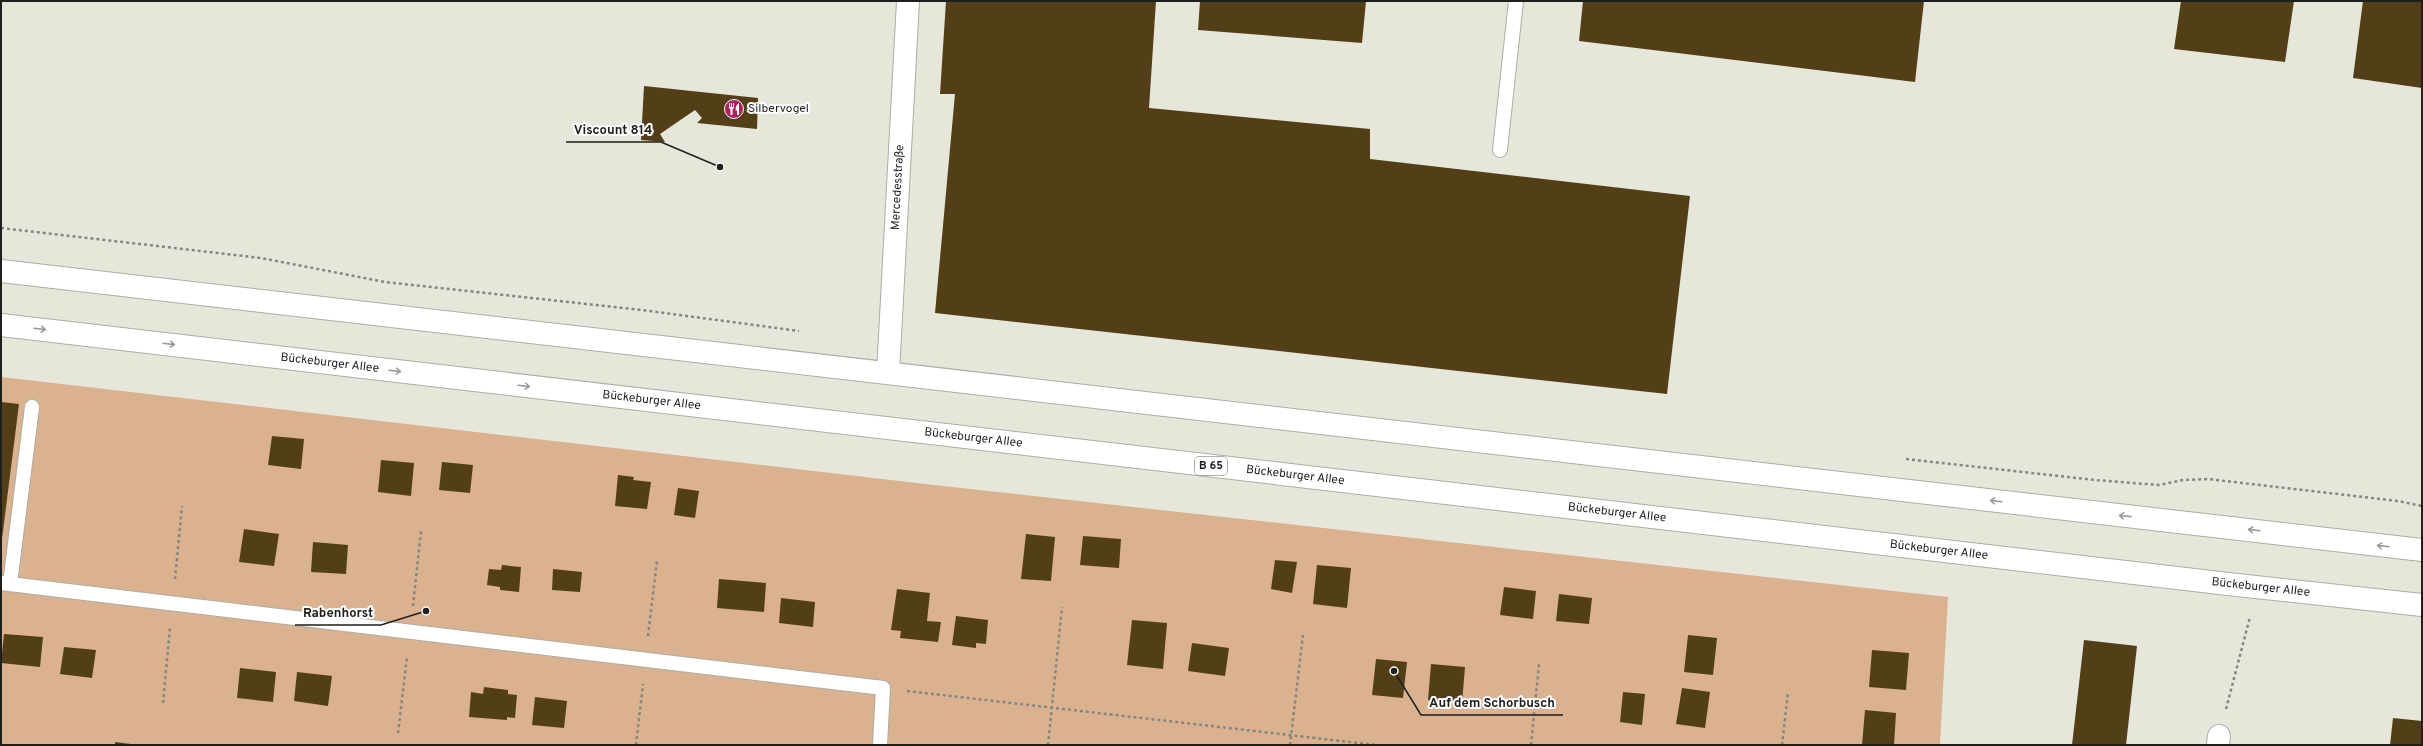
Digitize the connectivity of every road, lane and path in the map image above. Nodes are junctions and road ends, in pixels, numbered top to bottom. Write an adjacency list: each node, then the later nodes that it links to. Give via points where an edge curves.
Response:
1 (908, 1): 8 (main road, Mercedesstraße)
2 (1516, 1): 3 (lane)
3 (1500, 150)
4 (1, 228): 7 (path, via 261,258 385,282 642,310)
5 (1, 271): 8 (main road)
6 (1, 325): 14 (main road, Bückeburger Allee / B 65, one-way to 14, via 2221,584)
7 (805, 332)
8 (888, 373): 12 (main road, one-way to 8)
9 (32, 407): 13 (lane)
10 (1905, 458): 11 (path, via 2159,485 2183,480 2208,479)
11 (2422, 506)
12 (2422, 550)
13 (5, 583): 19 (lane)
14 (2422, 605)
15 (1062, 607): 21 (path)
16 (2250, 614): 23 (path)
17 (1303, 635): 22 (path)
18 (1539, 664): 28 (path)
19 (883, 688): 21 (path); 24 (lane)
20 (1788, 692): 29 (path)
21 (1052, 708): 22 (path); 25 (path)
22 (1291, 735): 26 (path); 27 (path)
23 (2219, 741)
24 (880, 745)
25 (1048, 745)
26 (1290, 745)
27 (1376, 745)
28 (1531, 745)
29 (1782, 745)

